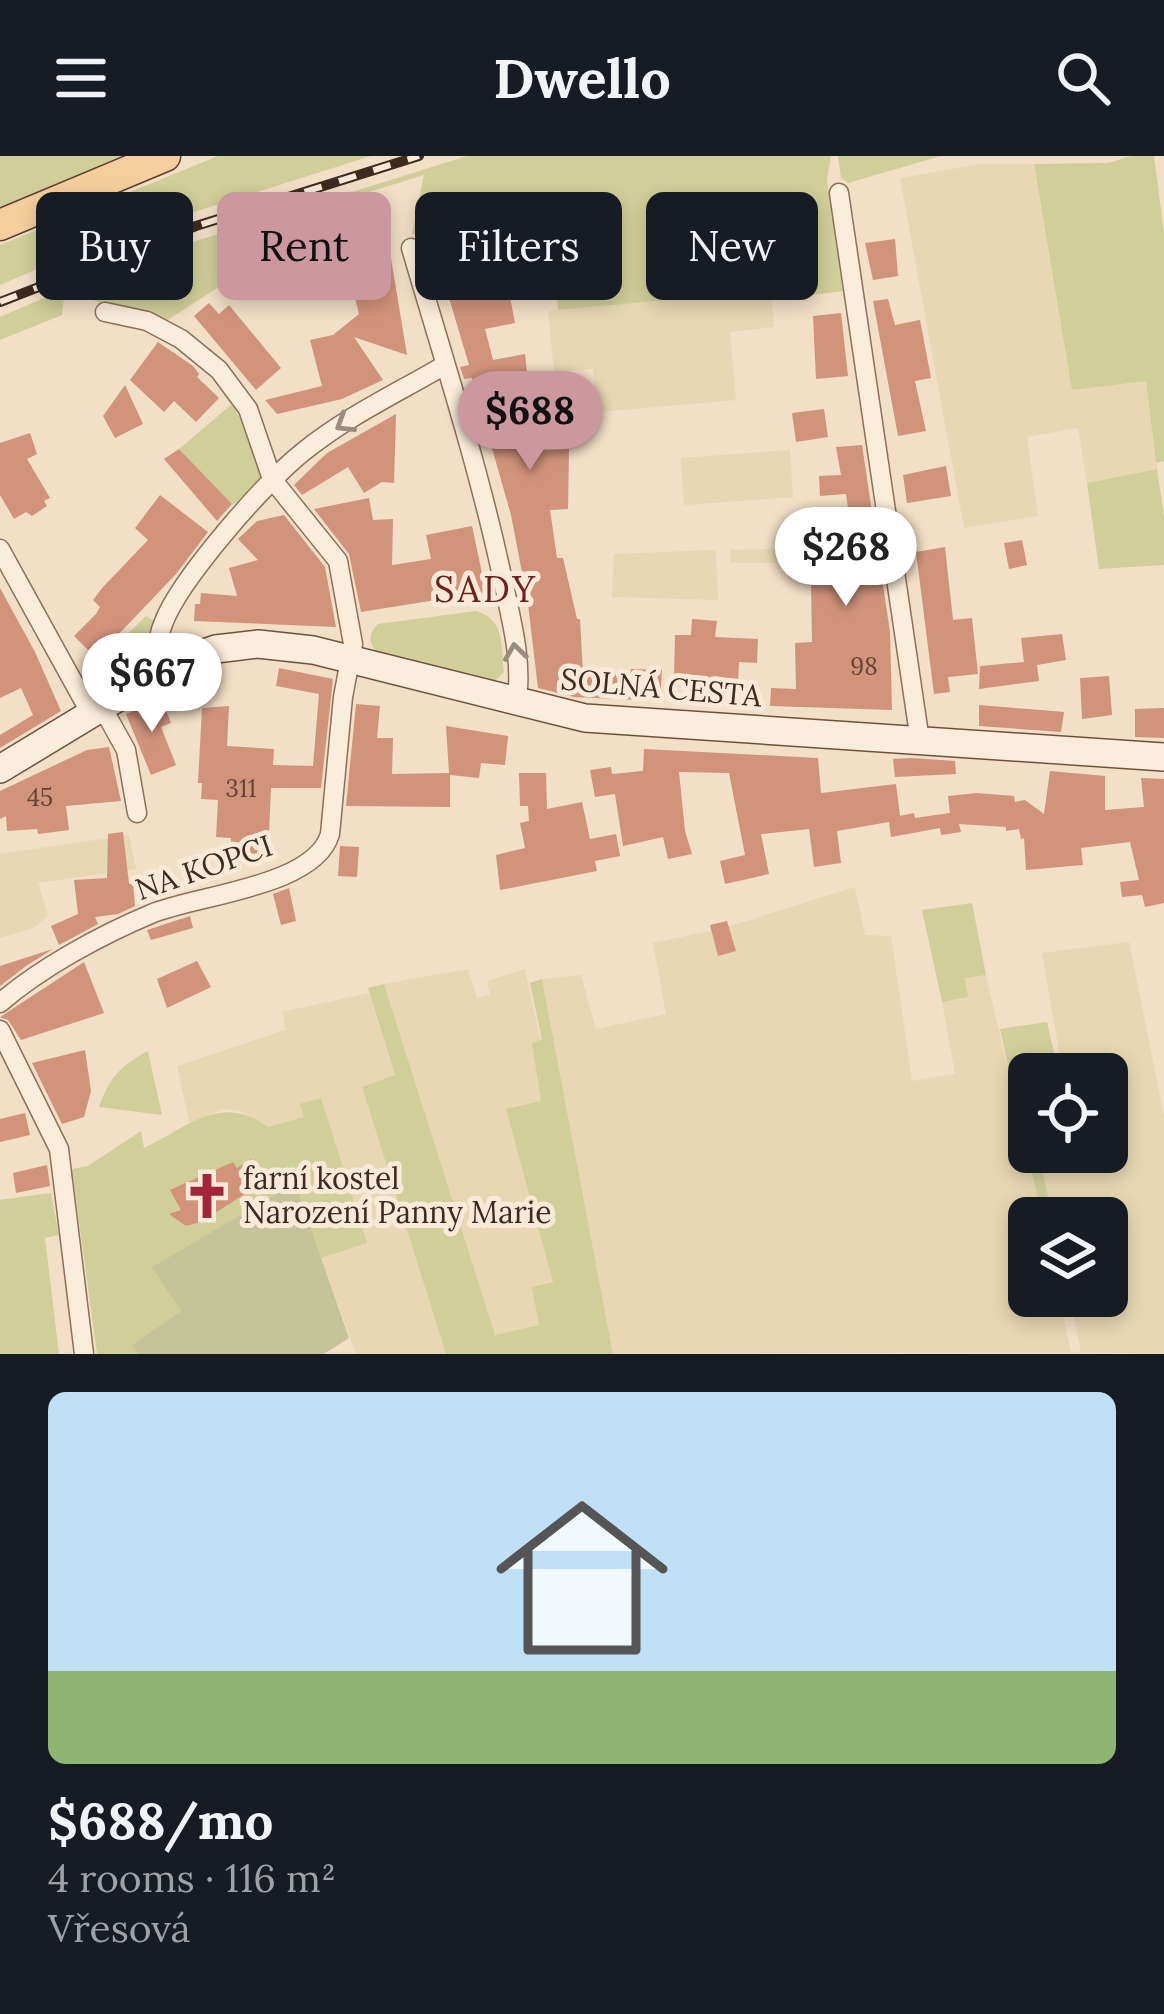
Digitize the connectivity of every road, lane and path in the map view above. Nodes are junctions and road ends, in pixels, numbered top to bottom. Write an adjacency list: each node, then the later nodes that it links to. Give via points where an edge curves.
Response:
1 (166, 156): 3 (main road)
2 (839, 193): 13 (street)
3 (0, 225)
4 (411, 248): 6 (street)
5 (105, 312): 7 (street, via 147,321 219,370 248,409)
6 (445, 365): 7 (street, one-way to 7, via 345,422); 11 (street, one-way to 6, via 507,602 480,475)
7 (272, 479): 9 (street, via 338,561); 10 (street, via 165,618)
8 (0, 549): 12 (street)
9 (350, 660): 10 (street, SOLNÁ CESTA, via 243,644); 11 (street, SOLNÁ CESTA); 17 (street, NA KOPCI, via 330,834 320,854 266,882 152,913)
10 (165, 668): 12 (street, SOLNÁ CESTA)
11 (517, 703): 13 (street, SOLNÁ CESTA, via 585,718)
12 (96, 710): 15 (street, SOLNÁ CESTA); 16 (street, via 126,749)
13 (920, 740): 14 (street, SOLNÁ CESTA)
14 (1164, 757)
15 (0, 769)
16 (137, 813)
17 (0, 1003)
18 (0, 1030): 19 (street, via 58,1149)
19 (84, 1354)

